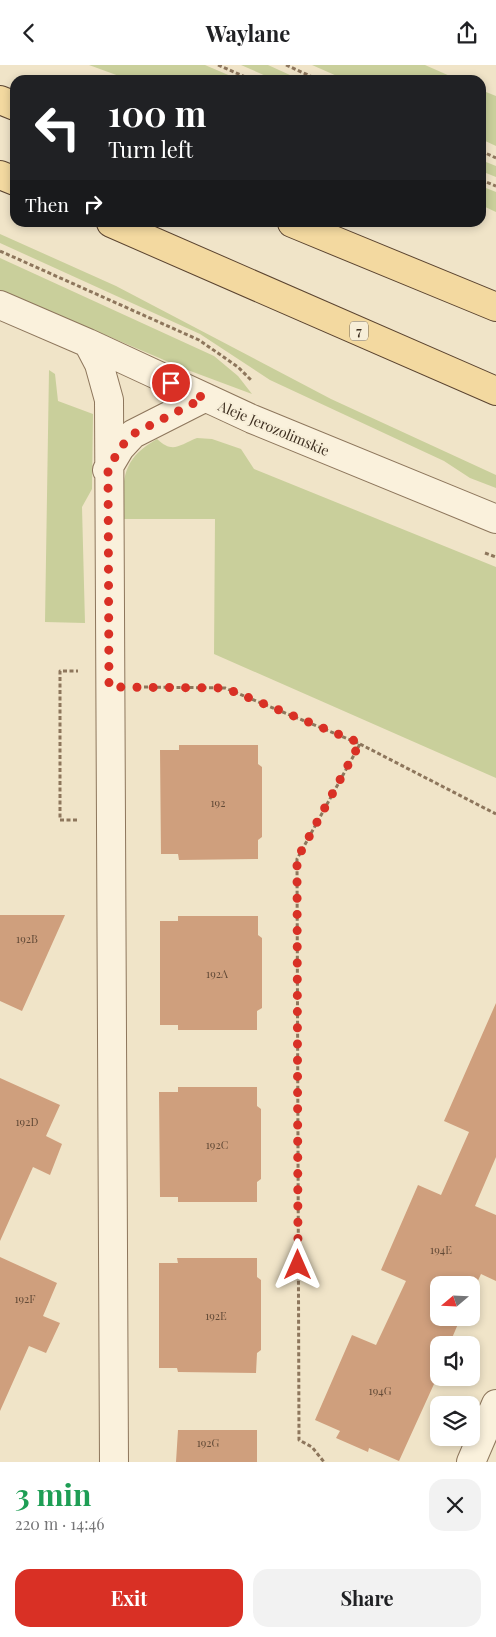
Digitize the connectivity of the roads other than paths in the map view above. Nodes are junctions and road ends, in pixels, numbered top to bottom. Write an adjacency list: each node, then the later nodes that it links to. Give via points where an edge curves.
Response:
1 (120, 227): 6 (main road, 7)
2 (302, 227): 4 (main road)
3 (0, 305): 5 (street, Aleje Jerozolimskie)
4 (496, 307)
5 (88, 343): 7 (street, Aleje Jerozolimskie); 8 (street, via 99,364 108,400)
6 (496, 391)
7 (204, 398): 8 (street, via 133,434 120,448); 9 (street, Aleje Jerozolimskie)
8 (108, 470): 11 (street)
9 (496, 519)
10 (496, 1404): 12 (street)
11 (114, 1462)
12 (471, 1462)

